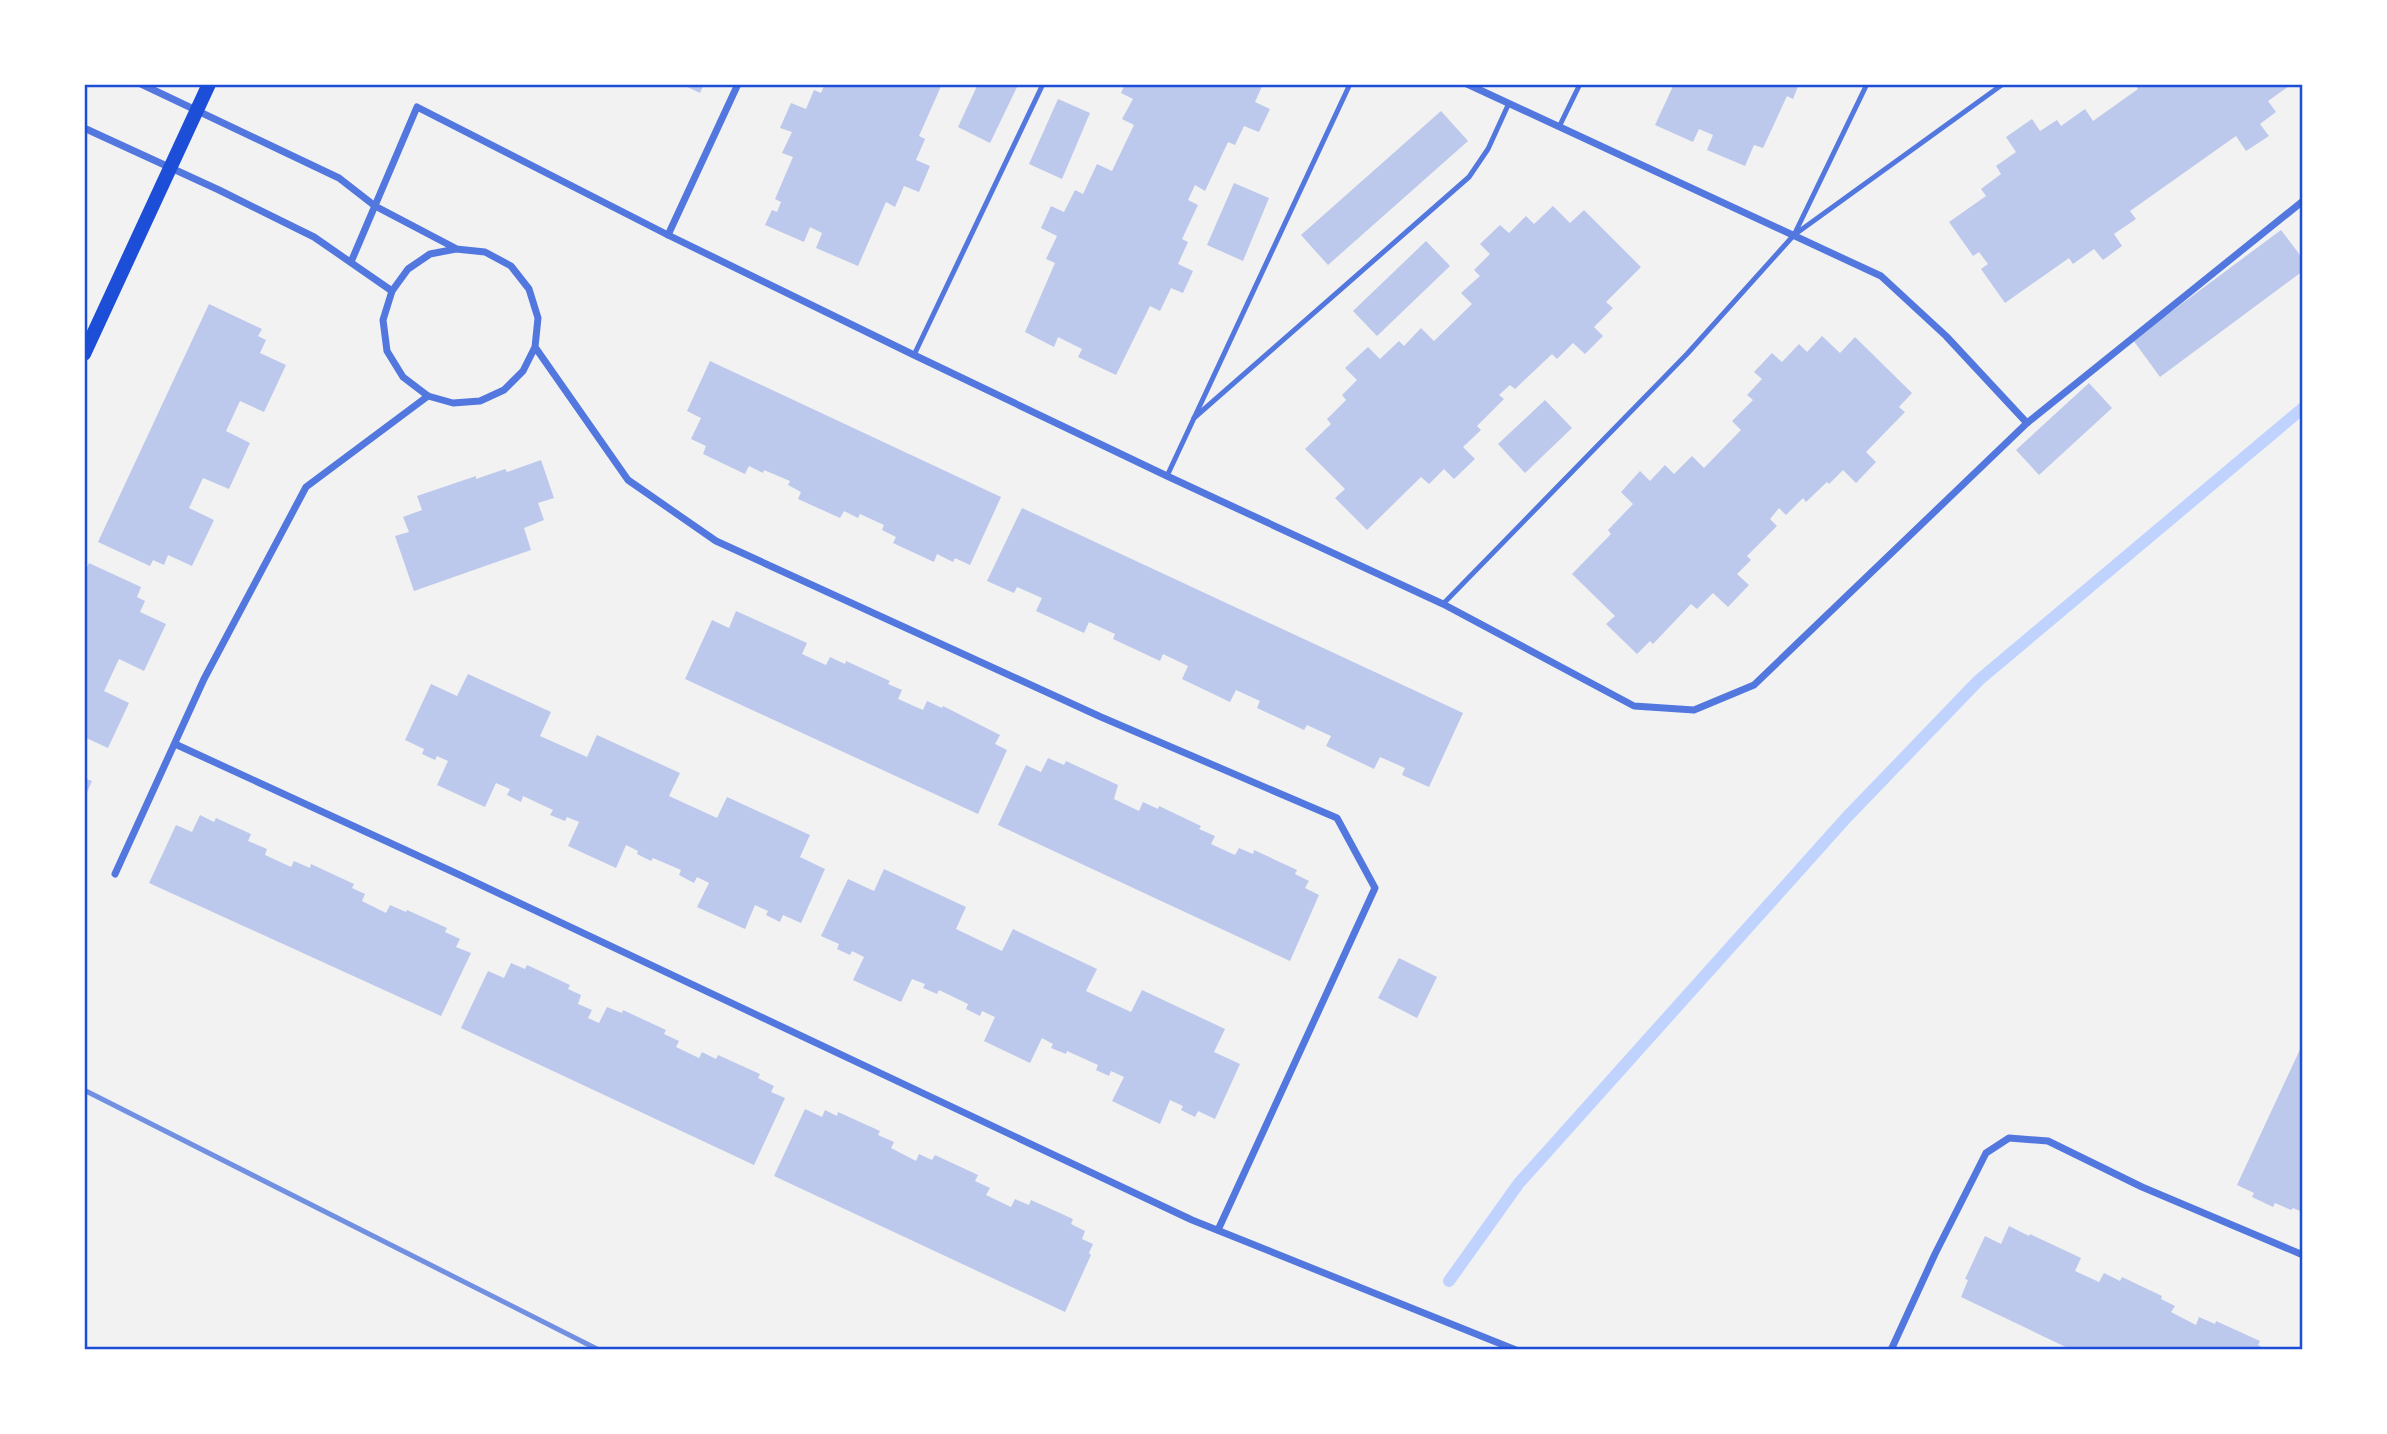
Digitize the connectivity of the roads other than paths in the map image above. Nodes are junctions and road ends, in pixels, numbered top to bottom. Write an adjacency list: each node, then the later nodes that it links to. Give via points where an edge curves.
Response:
1 (141, 84): 11 (street)
2 (209, 84): 11 (main road)
3 (738, 84): 17 (street)
4 (1043, 84): 24 (lane)
5 (1350, 84): 26 (lane)
6 (1466, 84): 10 (street)
7 (1580, 84): 12 (lane)
8 (1867, 84): 18 (lane)
9 (2003, 84): 18 (lane)
10 (1508, 103): 12 (street); 26 (lane, via 1488,149 1469,177)
11 (197, 110): 14 (main road); 16 (street, via 339,178)
12 (1559, 127): 18 (street)
13 (84, 128): 14 (street)
14 (170, 168): 20 (street, via 314,237); 23 (main road)
15 (2303, 201): 27 (street)
16 (376, 206): 17 (street, via 417,107); 19 (street); 20 (street)
17 (668, 235): 24 (street)
18 (1794, 235): 27 (street, via 1881,276); 29 (lane, via 1687,354)
19 (456, 249): 21 (street, via 430,254 408,269); 22 (street, via 485,252 511,266 529,289 538,318)
20 (351, 262): 21 (street)
21 (392, 291): 25 (street, via 383,320 387,351 402,377)
22 (535, 347): 25 (street, via 523,371 504,390 480,401 453,403); 32 (street, via 628,480 716,541 1101,717 1337,818 1375,888)
23 (84, 354)
24 (914, 355): 28 (street)
25 (428, 396): 30 (street, via 306,486 204,679)
26 (1194, 418): 28 (lane)
27 (2027, 423): 29 (street, via 1754,685 1695,710 1634,706)
28 (1167, 476): 29 (street)
29 (1443, 604)
30 (175, 744): 31 (street); 32 (street)
31 (115, 874)
32 (1218, 1230): 34 (street)
33 (2303, 1255): 35 (street, via 2142,1187 2049,1141 2009,1138 1986,1153)
34 (1516, 1350)
35 (1892, 1350)

